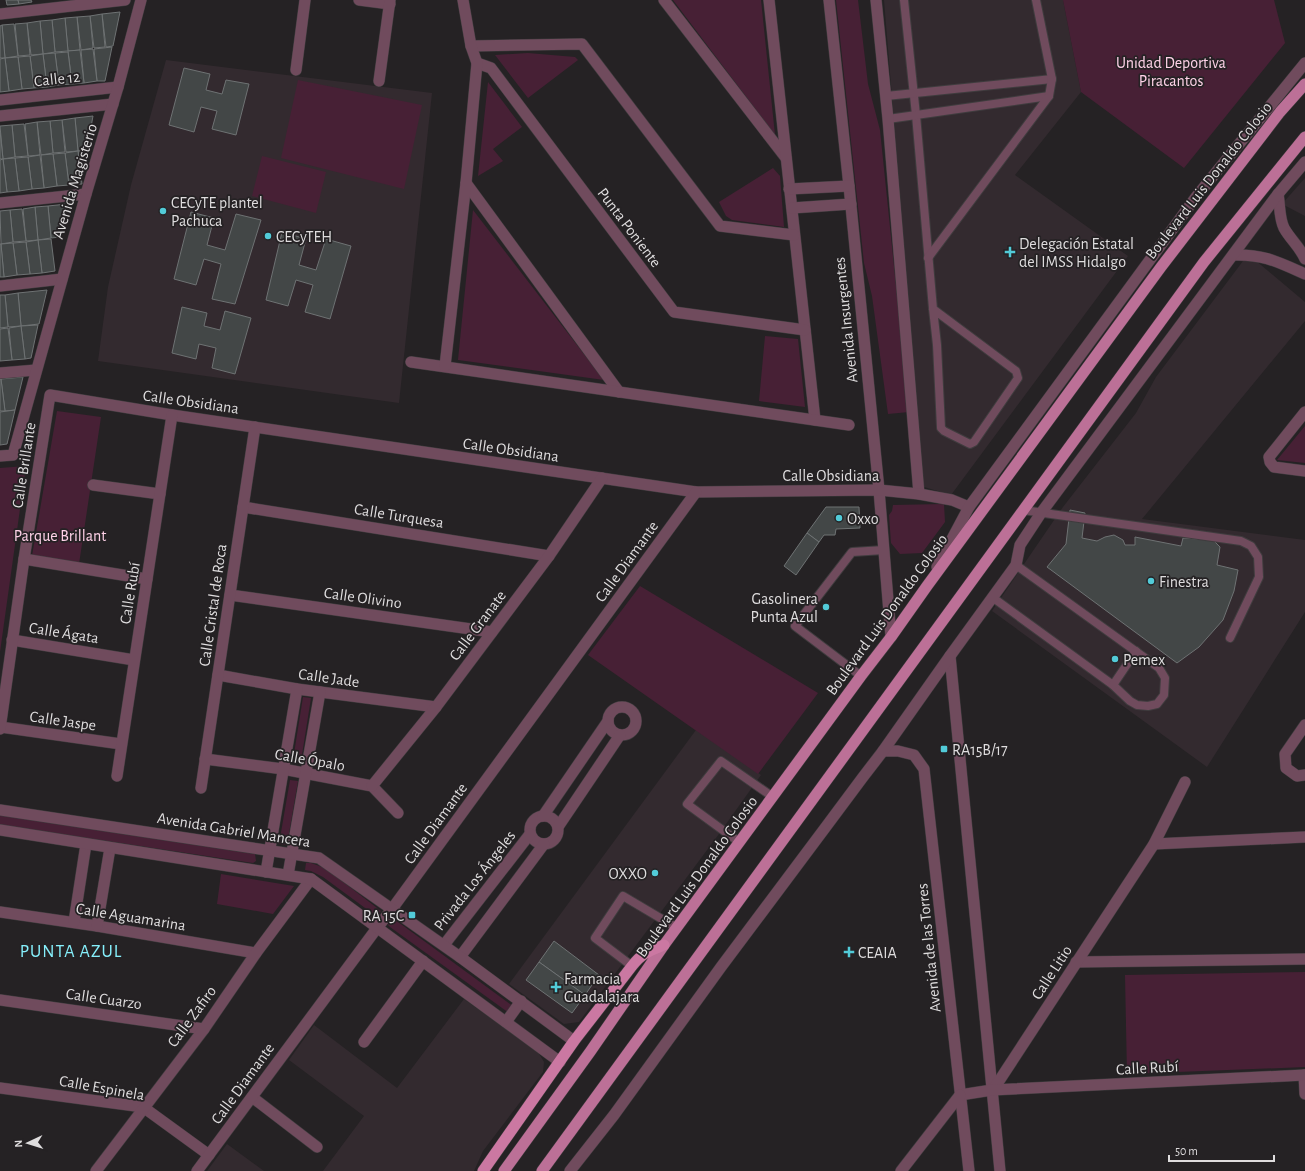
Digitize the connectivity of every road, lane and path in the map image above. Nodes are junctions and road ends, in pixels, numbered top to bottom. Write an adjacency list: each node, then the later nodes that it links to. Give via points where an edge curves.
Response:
1 (125, 0): 13 (street)
2 (141, 0): 21 (street, Avenida Magisterio)
3 (305, 0): 17 (street)
4 (359, 0): 12 (street)
5 (463, 0): 14 (street)
6 (664, 0): 31 (street)
7 (769, 0): 31 (street)
8 (829, 0): 34 (street, Avenida Insurgentes)
9 (876, 0): 23 (street)
10 (904, 0): 22 (lane)
11 (1036, 0): 18 (lane)
12 (390, 2): 19 (street)
13 (0, 14)
14 (471, 46): 15 (street); 41 (street, via 582,44 720,226)
15 (477, 63): 33 (street); 49 (street, Punta Poniente, via 490,68 674,312)
16 (1305, 63): 70 (street, via 1196,197)
17 (296, 70)
18 (1052, 79): 22 (lane); 24 (lane)
19 (379, 81)
20 (1305, 84): 78 (main road, Boulevard Luis Donaldo Colosio, via 1280,112 1161,267)
21 (118, 87): 25 (street, Calle 12); 26 (street, Avenida Magisterio)
22 (913, 93): 23 (lane); 27 (lane)
23 (886, 96): 29 (street)
24 (1049, 96): 27 (lane); 43 (lane)
25 (0, 100)
26 (113, 104): 28 (street, Calle 12); 36 (street, Avenida Magisterio)
27 (916, 115): 29 (lane); 43 (lane)
28 (0, 116)
29 (888, 119): 68 (street)
30 (1305, 137): 71 (main road, via 1204,262)
31 (786, 158): 35 (street)
32 (1305, 162): 37 (street)
33 (466, 183): 51 (street); 54 (street)
34 (849, 186): 35 (street); 39 (street, Avenida Insurgentes)
35 (789, 189): 40 (street)
36 (86, 194): 38 (street); 46 (street, Avenida Magisterio)
37 (1278, 194): 42 (street); 44 (street, via 1284,229 1300,248)
38 (0, 203)
39 (851, 204): 40 (street); 65 (street, Avenida Insurgentes)
40 (792, 208): 41 (street)
41 (794, 235): 49 (street)
42 (1234, 255): 45 (street, via 1262,256); 72 (street)
43 (928, 258): 48 (lane)
44 (1305, 259)
45 (1305, 274)
46 (62, 279): 47 (street); 52 (street, Avenida Magisterio)
47 (0, 286)
48 (933, 309): 48 (lane, via 941,428 970,444 974,442 1018,375)
49 (805, 330): 58 (street)
50 (411, 362): 51 (street)
51 (445, 366): 54 (street)
52 (36, 370): 53 (street); 61 (street, Avenida Magisterio, via 12,455)
53 (0, 373)
54 (619, 392): 58 (street)
55 (50, 395): 57 (street, Calle Obsidiana); 75 (street, Calle Brillante)
56 (1305, 412): 62 (street, via 1269,457 1274,467)
57 (172, 415): 60 (street, Calle Obsidiana); 67 (street, Calle Rubí)
58 (815, 420): 59 (street)
59 (849, 425)
60 (255, 427): 63 (street, Calle Obsidiana); 69 (street, Calle Cristal de Roca)
61 (0, 456)
62 (1305, 471)
63 (602, 478): 66 (street, Calle Obsidiana); 74 (street, Calle Granate)
64 (93, 485): 67 (street)
65 (879, 490): 66 (street, Calle Obsidiana); 68 (street, Calle Obsidiana); 73 (street, Avenida Insurgentes)
66 (696, 492): 126 (street, Calle Diamante)
67 (160, 494): 77 (street, Calle Rubí)
68 (919, 494): 70 (street, Calle Obsidiana, via 952,500)
69 (243, 507): 74 (street, Calle Turquesa); 79 (street, Calle Cristal de Roca)
70 (969, 507): 78 (street)
71 (1023, 510): 72 (lane); 160 (main road)
72 (1041, 513): 76 (street, via 1020,545); 83 (lane, via 1241,541 1251,546 1258,557 1259,577)
73 (884, 550): 82 (street, Avenida Insurgentes); 89 (lane, via 852,552 795,626)
74 (549, 556): 81 (street, Calle Granate)
75 (24, 559): 77 (street); 84 (street, Calle Brillante)
76 (1016, 565): 80 (street); 85 (lane)
77 (147, 578): 87 (street, Calle Rubí)
78 (926, 586): 82 (main road, Boulevard Luis Donaldo Colosio)
79 (230, 595): 81 (street, Calle Olivino); 88 (street, Calle Cristal de Roca)
80 (992, 597): 86 (street); 90 (lane)
81 (492, 632): 93 (street, Calle Granate)
82 (891, 637): 89 (main road, Boulevard Luis Donaldo Colosio)
83 (1230, 638)
84 (12, 640): 87 (street, Calle Ágata); 96 (street, Calle Brillante)
85 (1136, 651): 90 (lane); 90 (lane, via 1159,668 1165,678 1164,695 1157,704 1137,705)
86 (950, 656): 99 (street); 149 (street)
87 (134, 660): 98 (street, Calle Rubí)
88 (218, 675): 91 (street, Calle Jade); 100 (street, Calle Cristal de Roca)
89 (861, 676): 108 (main road, Boulevard Luis Donaldo Colosio)
90 (1113, 685)
91 (297, 689): 92 (street, Calle Jade); 101 (street)
92 (320, 692): 93 (street, Calle Jade); 102 (street)
93 (436, 707): 106 (street, Calle Granate)
94 (608, 721): 97 (street, via 614,733); 97 (street, via 614,709 628,708 633,712 636,725 633,731 627,735); 111 (street)
95 (1305, 725): 103 (street, via 1285,754 1286,768 1297,776)
96 (0, 728): 98 (street, Calle Jaspe)
97 (620, 735): 112 (street)
98 (121, 744): 104 (street, Calle Rubí)
99 (884, 751): 151 (street, Avenida de las Torres, via 914,755 924,769); 161 (street)
100 (206, 759): 101 (street, Calle Ópalo); 107 (street, Calle Cristal de Roca)
101 (283, 769): 102 (street, Calle Ópalo); 121 (street)
102 (306, 773): 106 (street, Calle Ópalo); 122 (street)
103 (1305, 775)
104 (117, 776)
105 (1185, 782): 119 (street, Calle Litio)
106 (372, 786): 110 (street)
107 (201, 788)
108 (773, 797): 116 (main road, Boulevard Luis Donaldo Colosio); 116 (lane, via 721,761 687,804)
109 (0, 810): 121 (street, Avenida Gabriel Mancera)
110 (398, 813)
111 (543, 816): 112 (street, via 555,821); 114 (street, via 532,822)
112 (558, 826): 118 (street, via 555,839)
113 (0, 830): 117 (street)
114 (530, 834): 118 (street, via 535,841); 132 (street, Privada Los Ángeles)
115 (1305, 837): 119 (street)
116 (739, 842): 131 (main road, Boulevard Luis Donaldo Colosio)
117 (86, 844): 120 (street); 128 (street)
118 (544, 844): 135 (street, Privada Los Ángeles)
119 (1154, 844): 138 (street, Calle Litio)
120 (110, 848): 123 (street); 129 (street)
121 (270, 850): 122 (street, Avenida Gabriel Mancera); 123 (street)
122 (292, 854): 124 (street); 126 (street, Avenida Gabriel Mancera, via 320,858)
123 (266, 872): 124 (street)
124 (288, 875): 125 (street)
125 (311, 879): 130 (street); 134 (street, Calle Zafiro)
126 (392, 909): 130 (street, Calle Diamante); 132 (street, Avenida Gabriel Mancera)
127 (0, 912): 128 (street, Calle Aguamarina)
128 (74, 922): 129 (street, Calle Aguamarina)
129 (97, 926): 134 (street, Calle Aguamarina)
130 (377, 928): 137 (street); 152 (street, Calle Diamante)
131 (677, 928): 133 (main road, Boulevard Luis Donaldo Colosio); 139 (lane, via 623,896 595,938)
132 (444, 945): 135 (street, Avenida Gabriel Mancera)
133 (664, 946): 139 (highway, via 647,951); 159 (main road, Boulevard Luis Donaldo Colosio)
134 (256, 953): 143 (street, Calle Zafiro)
135 (460, 957): 141 (street, Avenida Gabriel Mancera)
136 (1305, 959): 138 (street)
137 (423, 961): 142 (street); 145 (street)
138 (1076, 962): 149 (street, Calle Litio)
139 (632, 966): 144 (highway)
140 (0, 1000): 143 (street, Calle Cuarzo)
141 (521, 1001): 142 (street); 144 (street, Avenida Gabriel Mancera)
142 (506, 1022): 146 (street)
143 (204, 1029): 153 (street, Calle Zafiro)
144 (574, 1041): 146 (highway)
145 (364, 1042)
146 (560, 1062): 158 (highway)
147 (1305, 1075): 149 (street, Calle Rubí); 150 (street)
148 (0, 1088): 153 (street, Calle Espinela)
149 (992, 1090): 151 (street); 164 (street)
150 (1305, 1094)
151 (960, 1095): 162 (street); 163 (street, Avenida de las Torres)
152 (252, 1097): 154 (street); 155 (street, Calle Diamante)
153 (143, 1107): 155 (street, Calle Espinela); 156 (street, Calle Zafiro)
154 (317, 1147)
155 (209, 1155): 157 (street, Calle Diamante)
156 (96, 1171)
157 (197, 1171)
158 (483, 1171)
159 (504, 1171)
160 (542, 1171)
161 (570, 1171)
162 (900, 1171)
163 (969, 1171)
164 (1000, 1171)

